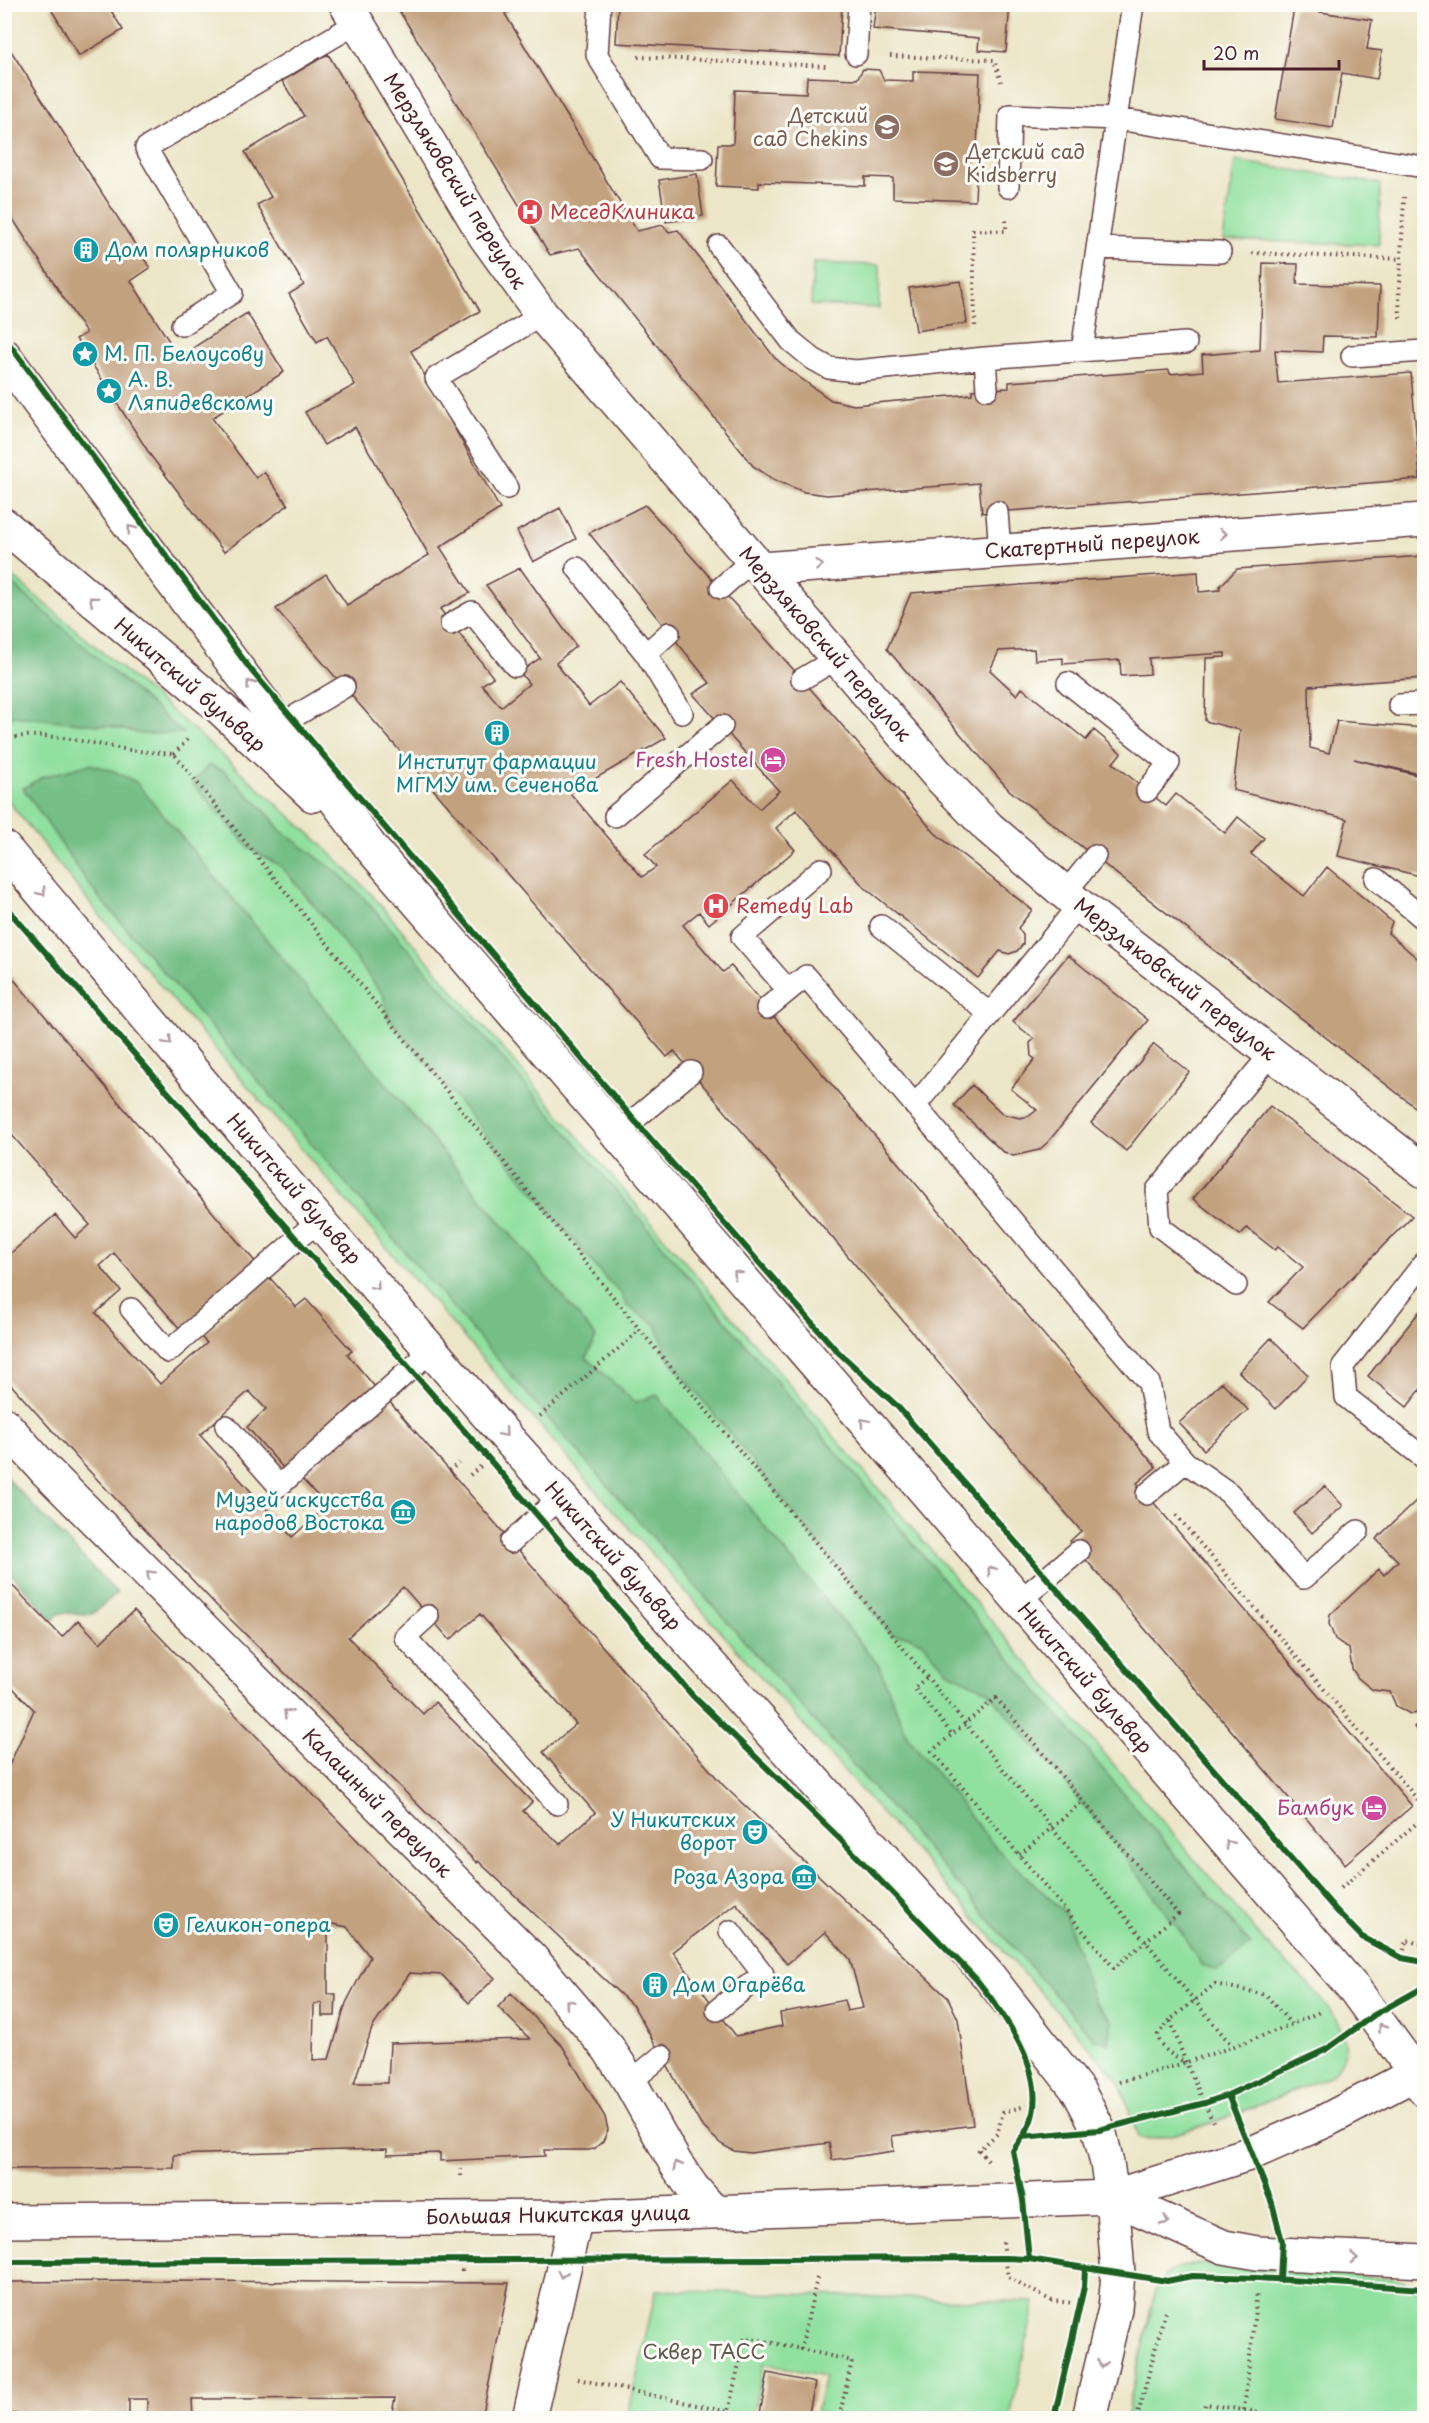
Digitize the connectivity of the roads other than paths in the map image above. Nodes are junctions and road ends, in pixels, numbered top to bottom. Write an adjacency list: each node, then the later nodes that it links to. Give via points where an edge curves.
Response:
1 (600, 4): 7 (lane, via 597,55 660,158)
2 (859, 4): 5 (lane)
3 (1133, 4): 6 (lane)
4 (351, 14): 13 (street, Мерзляковский переулок, via 485,236); 14 (lane, via 146,148 232,293)
5 (856, 54)
6 (1117, 119): 8 (lane); 9 (lane, via 1010,115); 11 (lane)
7 (702, 159)
8 (1415, 166)
9 (1008, 187)
10 (719, 246): 20 (lane, via 791,341 829,368 856,371)
11 (1097, 248): 12 (lane); 16 (lane)
12 (1220, 252)
13 (542, 315): 22 (lane, via 436,378); 27 (street, Мерзляковский переулок)
14 (182, 325)
15 (1186, 343): 16 (lane)
16 (1082, 351): 20 (lane)
17 (1425, 351): 19 (lane)
18 (4, 355): 41 (street, Никитский бульвар, one-way to 18)
19 (1352, 356)
20 (985, 358): 21 (lane)
21 (987, 389)
22 (507, 488)
23 (997, 512): 26 (lane)
24 (1425, 520): 26 (street, Скатертный переулок, one-way to 24)
25 (4, 525): 46 (street, Никитский бульвар, one-way to 25, via 218,706)
26 (1000, 550): 27 (street, Скатертный переулок, one-way to 26)
27 (756, 564): 29 (lane); 33 (street, Мерзляковский переулок)
28 (577, 568): 32 (lane)
29 (721, 588)
30 (451, 624): 34 (lane, via 472,612)
31 (669, 633): 32 (lane)
32 (646, 654): 40 (lane)
33 (838, 658): 35 (lane); 50 (street, Мерзляковский переулок, via 937,774 989,828)
34 (514, 666)
35 (802, 680)
36 (1068, 683): 43 (lane, via 1169,763)
37 (344, 687): 41 (lane)
38 (1425, 704): 39 (lane)
39 (1399, 705)
40 (682, 713)
41 (280, 724): 46 (street, Никитский бульвар)
42 (722, 726): 44 (lane)
43 (1147, 791)
44 (615, 816)
45 (4, 848): 61 (street, Никитский бульвар, one-way to 61)
46 (372, 849): 59 (street, Никитский бульвар)
47 (1095, 856): 50 (lane)
48 (821, 869): 53 (lane, via 742,937)
49 (1376, 879): 51 (lane)
50 (1072, 899): 55 (lane); 56 (street, Мерзляковский переулок)
51 (1425, 919)
52 (881, 926): 55 (lane)
53 (788, 990): 54 (lane); 58 (lane, via 806,976)
54 (767, 1008)
55 (990, 1014): 58 (lane)
56 (1271, 1053): 60 (street, Мерзляковский переулок); 63 (lane, via 1157,1190 1160,1227)
57 (691, 1072): 59 (lane)
58 (915, 1106): 69 (lane, via 1149,1383 1158,1431)
59 (617, 1134): 75 (street, Никитский бульвар, one-way to 59)
60 (1425, 1171)
61 (319, 1220): 64 (lane, via 168,1352); 65 (street, Никитский бульвар, one-way to 65)
62 (1425, 1263): 68 (lane, via 1343,1366 1346,1396)
63 (1236, 1285)
64 (130, 1309)
65 (432, 1350): 67 (lane, via 279,1486); 71 (street, Никитский бульвар, one-way to 71)
66 (4, 1424): 82 (street, Калашный переулок, one-way to 66, via 608,2048 531,1958 46,1471)
67 (226, 1426)
68 (1425, 1458)
69 (1185, 1462): 70 (lane); 72 (lane, via 1229,1493 1304,1578)
70 (1150, 1491)
71 (560, 1497): 73 (lane); 83 (street, Никитский бульвар, via 987,1974 1088,2107 1100,2130)
72 (1358, 1531)
73 (511, 1542)
74 (1079, 1551): 75 (lane)
75 (1019, 1601): 81 (street, Никитский бульвар, one-way to 75, via 1355,1990)
76 (428, 1616): 77 (lane, via 405,1637)
77 (557, 1804)
78 (730, 1931): 79 (lane, via 763,1974)
79 (717, 2010)
80 (662, 2056): 82 (lane)
81 (1422, 2078): 83 (street, via 1252,2153)
82 (630, 2082): 84 (street, Калашный переулок, one-way to 82, via 676,2164)
83 (1112, 2197): 84 (street, Большая Никитская улица); 87 (street, one-way to 87, via 1224,2247 1265,2253); 89 (street, Никитский бульвар, one-way to 89, via 1118,2273 1114,2309)
84 (713, 2211): 85 (street, Большая Никитская улица)
85 (576, 2217): 86 (street, Большая Никитская улица); 88 (street, one-way to 88)
86 (4, 2220)
87 (1425, 2261)
88 (529, 2418)
89 (1089, 2418)

